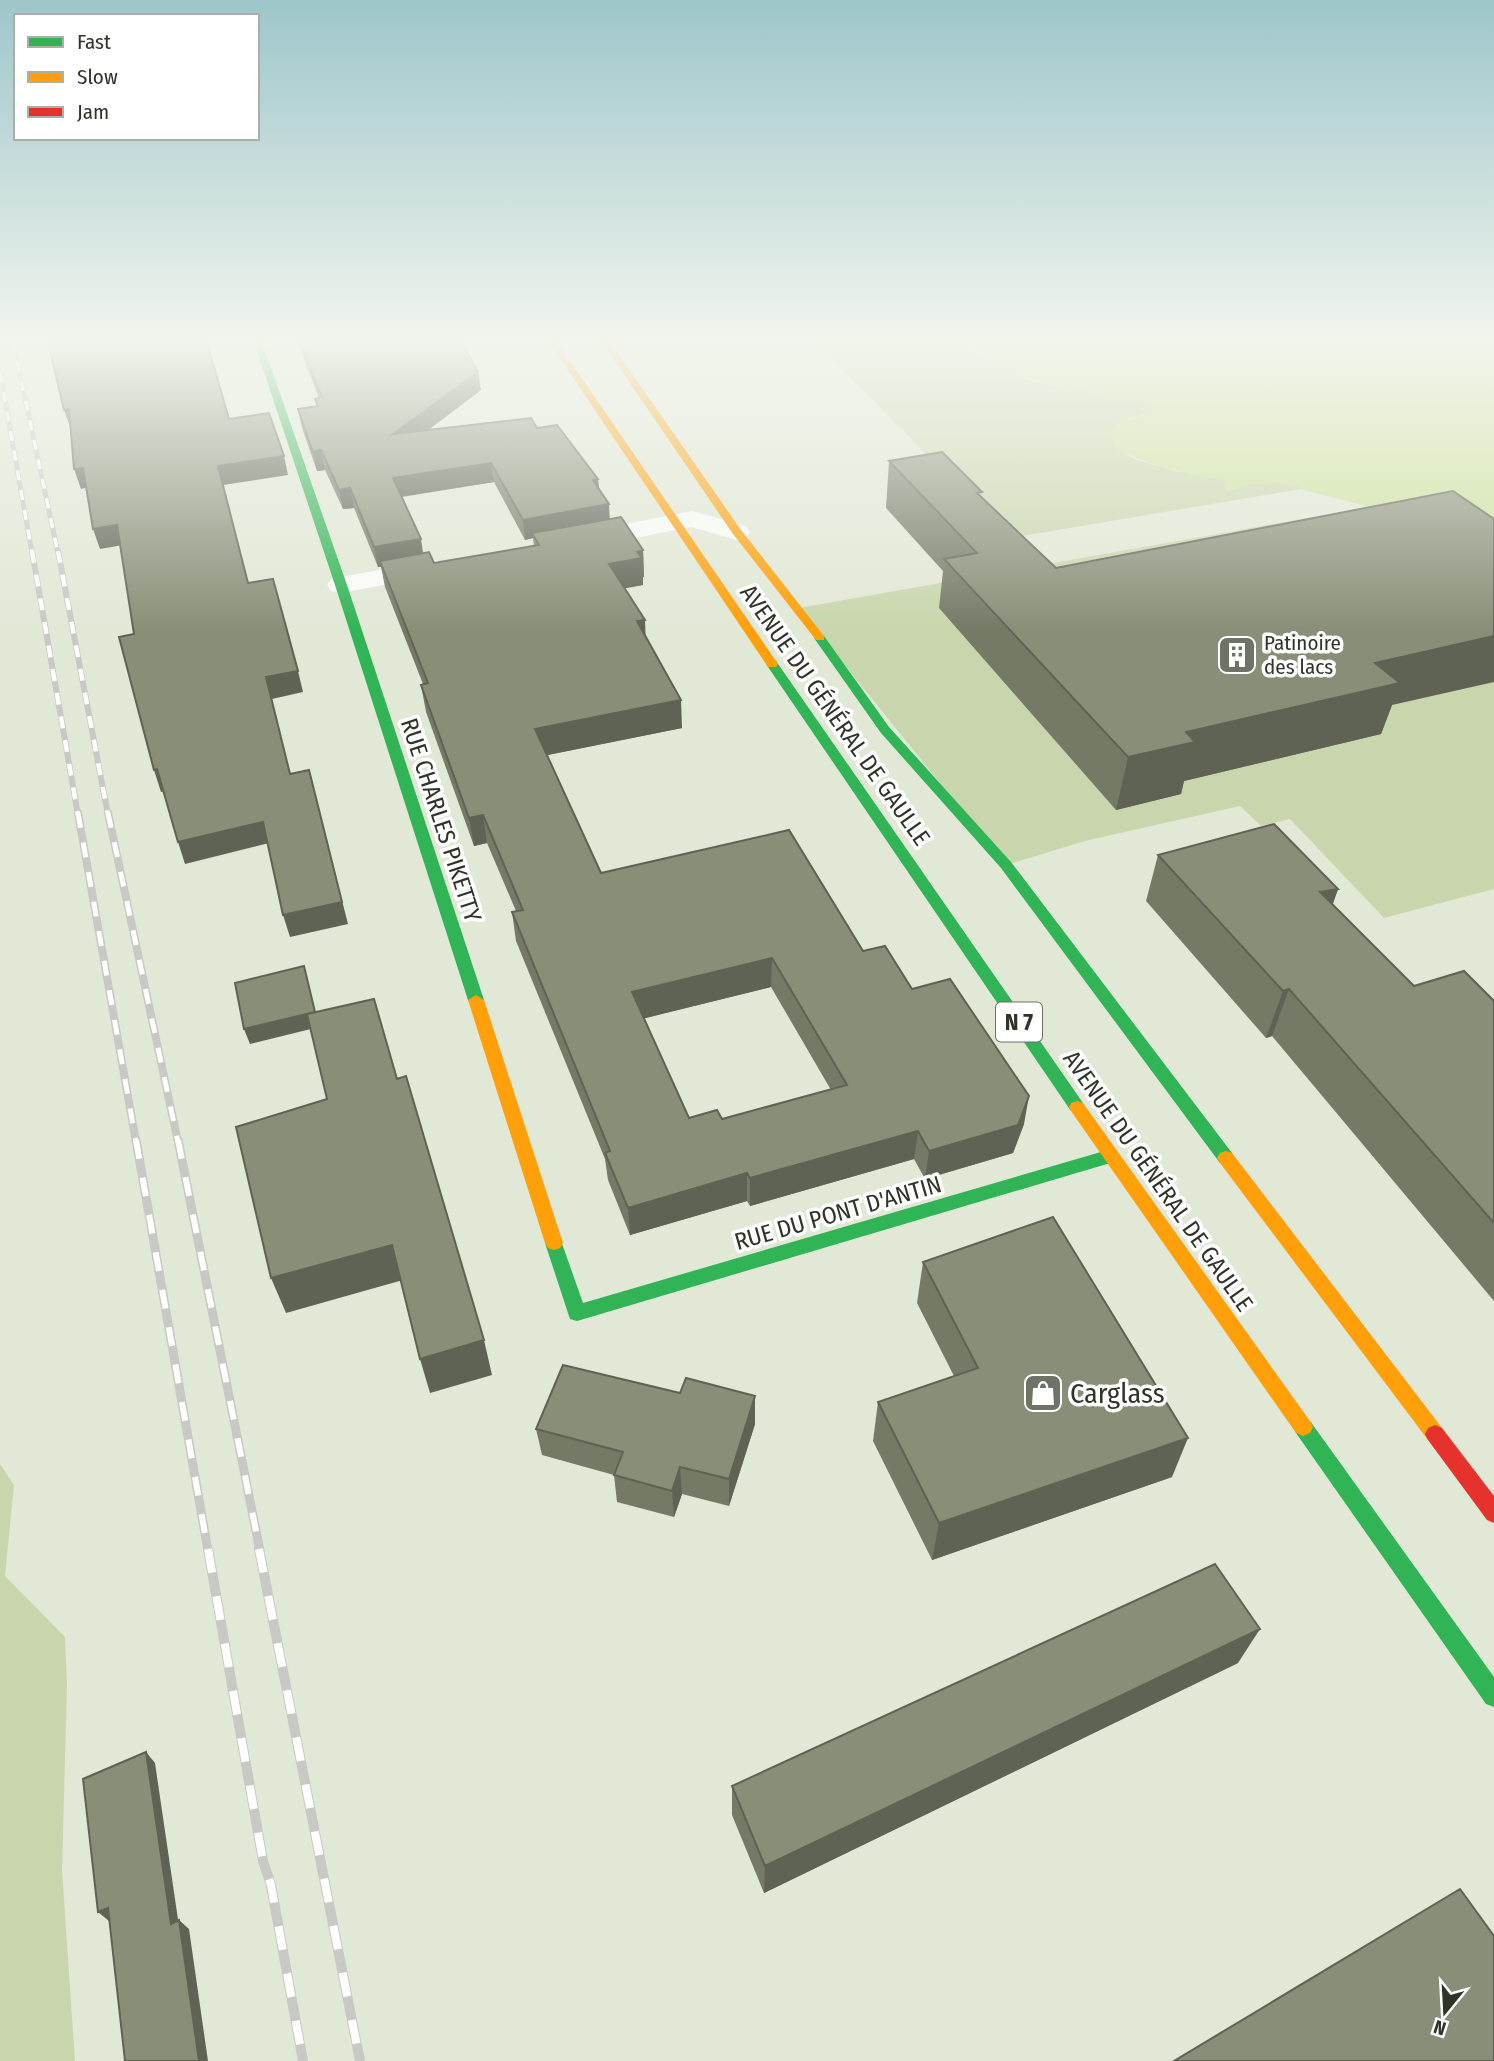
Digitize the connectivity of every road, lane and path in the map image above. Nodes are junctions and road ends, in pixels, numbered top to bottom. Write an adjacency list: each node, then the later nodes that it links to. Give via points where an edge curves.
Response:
1 (291, 438): 8 (main road, RUE CHARLES PIKETTY)
2 (617, 438): 4 (main road, AVENUE DU GÉNÉRAL DE GAULLE / N 7)
3 (672, 438): 5 (main road, AVENUE DU GÉNÉRAL DE GAULLE)
4 (675, 524): 5 (street, via 692,519); 6 (street); 9 (main road, AVENUE DU GÉNÉRAL DE GAULLE / N 7)
5 (737, 532): 11 (main road, AVENUE DU GÉNÉRAL DE GAULLE, via 799,608 885,730 1006,865)
6 (555, 546)
7 (461, 563): 8 (street)
8 (341, 585): 10 (main road, RUE CHARLES PIKETTY)
9 (1111, 1156): 10 (main road, RUE DU PONT D'ANTIN); 12 (main road, AVENUE DU GÉNÉRAL DE GAULLE / N 7)
10 (577, 1313)
11 (1494, 1513)
12 (1494, 1696)

